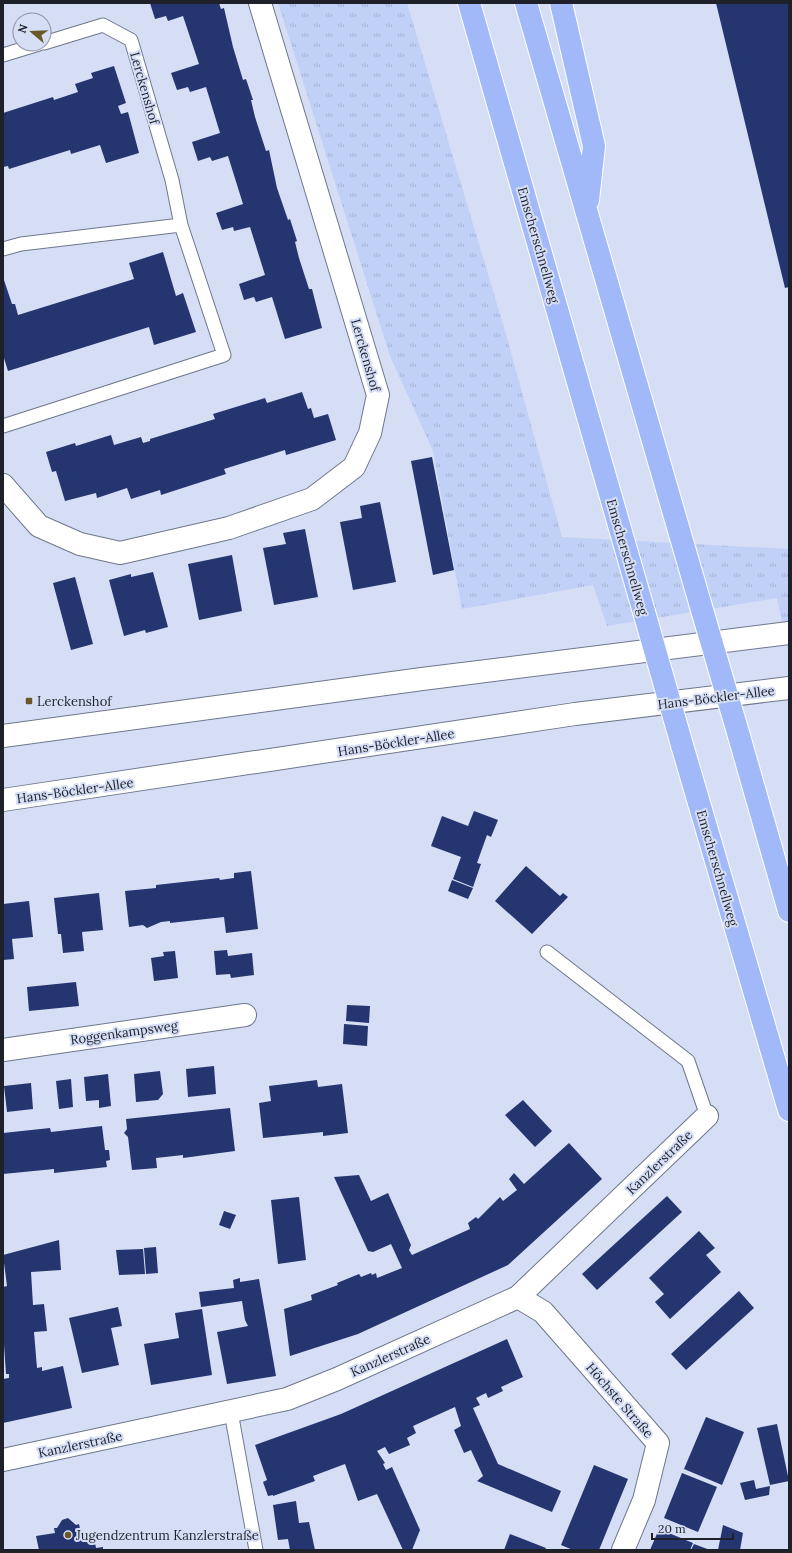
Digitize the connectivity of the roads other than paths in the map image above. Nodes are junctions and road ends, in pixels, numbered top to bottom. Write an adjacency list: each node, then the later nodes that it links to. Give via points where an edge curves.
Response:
1 (260, 3): 14 (street, Lerckenshof, via 378,395 370,433 354,467 312,499 229,528 120,553 80,544 39,526)
2 (466, 3): 6 (highway)
3 (469, 3): 6 (highway, Emscherschnellweg)
4 (526, 3): 10 (highway)
5 (561, 3): 10 (highway, via 594,146)
6 (477, 27): 23 (highway, Emscherschnellweg, bridge)
7 (52, 41): 11 (lane, Lerckenshof, via 103,25 131,40 172,180)
8 (13, 52): 9 (lane)
9 (3, 55)
10 (587, 211): 19 (highway, bridge)
11 (181, 225): 12 (lane, via 21,244); 13 (lane, Lerckenshof, via 224,356)
12 (3, 249)
13 (3, 426)
14 (3, 485)
15 (789, 633): 17 (street, via 422,679)
16 (789, 688): 18 (street, Hans-Böckler-Allee, via 575,714)
17 (3, 736)
18 (3, 800)
19 (789, 911)
20 (547, 952): 24 (lane, via 688,1061)
21 (245, 1015): 22 (street, Roggenkampsweg)
22 (3, 1050)
23 (789, 1110)
24 (708, 1116): 25 (street, Kanzlerstraße)
25 (518, 1297): 26 (street, Kanzlerstraße, via 337,1379 287,1399); 29 (street, Höchste Straße, via 543,1312 658,1443 644,1500)
26 (231, 1412): 27 (street, Kanzlerstraße); 28 (lane)
27 (3, 1460)
28 (256, 1550)
29 (623, 1550)

